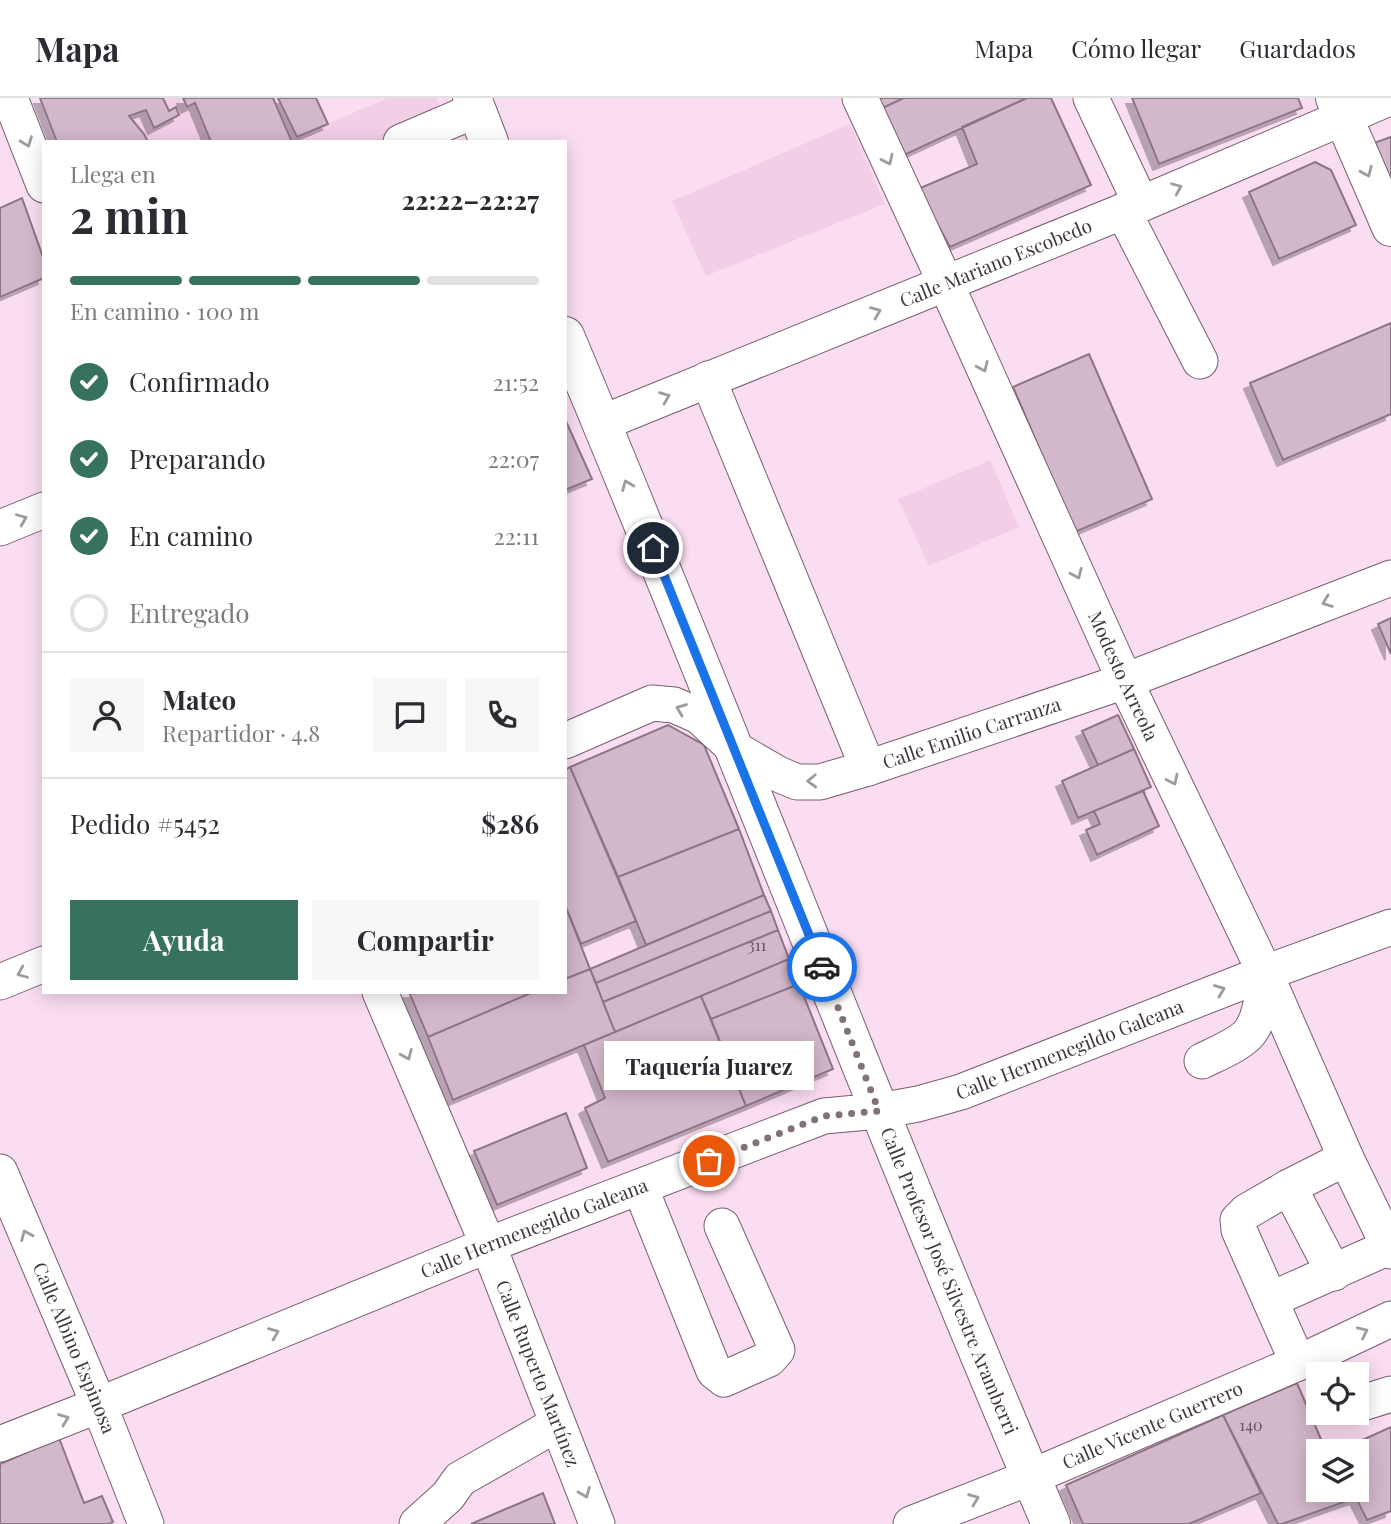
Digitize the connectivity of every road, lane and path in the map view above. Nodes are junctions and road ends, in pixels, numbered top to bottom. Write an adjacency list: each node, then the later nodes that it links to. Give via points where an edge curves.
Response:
1 (10, 98): 8 (street, one-way to 8)
2 (860, 98): 11 (street, Modesto Arreola, one-way to 11)
3 (1091, 98): 9 (street)
4 (1389, 98): 5 (street, Calle Mariano Escobedo)
5 (1339, 108): 9 (street, Calle Mariano Escobedo, one-way to 5); 10 (main road, one-way to 10)
6 (479, 117): 7 (street)
7 (407, 140)
8 (42, 180)
9 (1132, 208): 11 (street, Calle Mariano Escobedo); 13 (street)
10 (1391, 227)
11 (946, 284): 14 (street, Calle Mariano Escobedo, one-way to 11); 19 (street, Modesto Arreola, one-way to 19)
12 (567, 341): 15 (main road, Calle Profesor José Silvestre Aramberri)
13 (1200, 361)
14 (708, 379): 15 (street, Calle Mariano Escobedo, one-way to 14); 22 (street)
15 (602, 423): 21 (main road, Calle Profesor José Silvestre Aramberri, one-way to 15)
16 (42, 511): 17 (street, one-way to 16)
17 (0, 528)
18 (1391, 578): 19 (street, Calle Emilio Carranza, one-way to 19)
19 (1125, 681): 22 (street, Calle Emilio Carranza); 25 (street, Modesto Arreola, one-way to 25)
20 (567, 740): 21 (street, Calle Emilio Carranza, one-way to 20, via 699,716 674,705 652,704)
21 (735, 749): 22 (street, Calle Emilio Carranza, one-way to 21, via 820,782 797,782); 29 (main road, Calle Profesor José Silvestre Aramberri)
22 (868, 768)
23 (1391, 927): 25 (street, Calle Hermenegildo Galeana)
24 (42, 965): 26 (street, one-way to 26)
25 (1265, 973): 28 (street, via 1250,1032); 29 (street, Calle Hermenegildo Galeana, one-way to 25, via 961,1092); 30 (street, Modesto Arreola)
26 (0, 982)
27 (381, 994): 35 (street, Calle Ruperto Martínez, one-way to 35)
28 (1202, 1061)
29 (879, 1111): 33 (street, Calle Hermenegildo Galeana, via 824,1116); 48 (main road, Calle Profesor José Silvestre Aramberri)
30 (1346, 1158): 32 (street); 36 (street, Modesto Arreola)
31 (0, 1172): 45 (street, Calle Albino Espinosa, one-way to 31)
32 (1289, 1186): 37 (street); 38 (street, via 1238,1220)
33 (640, 1187): 34 (street, via 715,1371 724,1379 769,1359 777,1350); 35 (street, Calle Hermenegildo Galeana)
34 (722, 1226)
35 (488, 1245): 45 (street, Calle Hermenegildo Galeana, one-way to 35); 46 (street, Calle Ruperto Martínez)
36 (1390, 1249): 37 (street)
37 (1334, 1273): 38 (street)
38 (1270, 1300): 40 (street)
39 (1391, 1319): 41 (street, Calle Vicente Guerrero, one-way to 39)
40 (1313, 1362)
41 (1316, 1362)
42 (1306, 1366): 48 (street, Calle Vicente Guerrero)
43 (1391, 1394): 44 (street)
44 (1369, 1401)
45 (99, 1405): 47 (street, Calle Hermenegildo Galeana, one-way to 45); 49 (street, Calle Albino Espinosa)
46 (557, 1424): 50 (street, via 460,1479); 51 (street, Calle Ruperto Martínez, one-way to 51)
47 (0, 1444)
48 (1031, 1477): 52 (street, Calle Vicente Guerrero, one-way to 48); 53 (main road, Calle Profesor José Silvestre Aramberri)
49 (146, 1524)
50 (417, 1524)
51 (597, 1524)
52 (911, 1524)
53 (1051, 1524)

